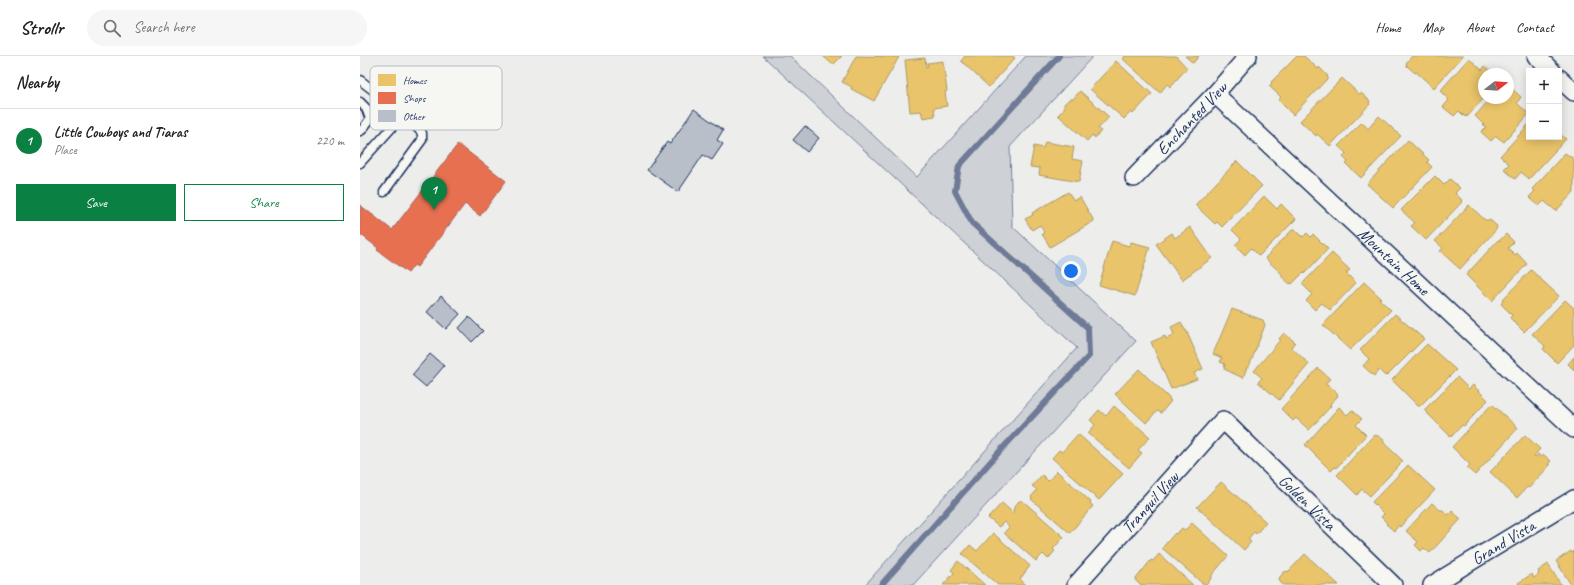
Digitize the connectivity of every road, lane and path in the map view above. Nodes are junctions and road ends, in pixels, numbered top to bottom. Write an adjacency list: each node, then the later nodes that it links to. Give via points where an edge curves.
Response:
1 (1248, 56): 8 (street, Enchanted View)
2 (1536, 56): 3 (street)
3 (1549, 68)
4 (360, 80): 6 (lane)
5 (1562, 81): 7 (street)
6 (370, 88)
7 (1574, 92)
8 (1214, 94): 14 (street, Enchanted View); 17 (street, Mountain Home)
9 (360, 102): 12 (lane, via 366,108 370,119)
10 (390, 130): 13 (lane)
11 (419, 130): 15 (lane, via 422,140)
12 (360, 131)
13 (360, 163)
14 (1134, 178)
15 (384, 192)
16 (1223, 420): 19 (street, Tranquil View); 20 (street, Golden Vista)
17 (1574, 429)
18 (1574, 499): 21 (street, Grand Vista)
19 (1076, 585)
20 (1393, 585)
21 (1432, 585)

